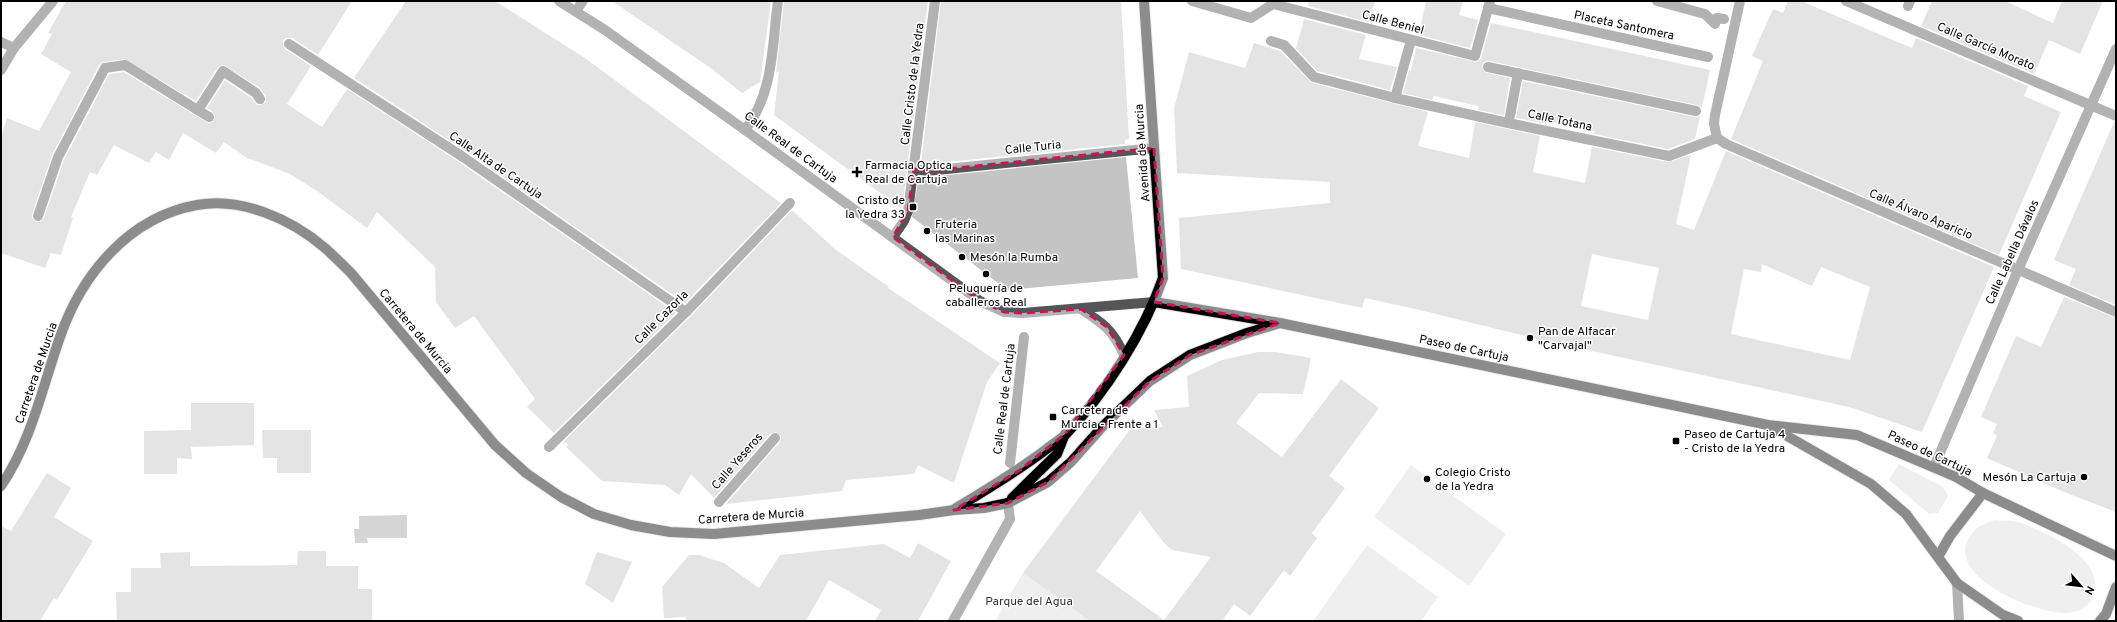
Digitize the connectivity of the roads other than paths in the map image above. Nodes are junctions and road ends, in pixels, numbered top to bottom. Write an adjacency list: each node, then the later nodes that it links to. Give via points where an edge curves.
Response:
1 (53, 1): 18 (street)
2 (559, 1): 12 (street, Calle Real de Cartuja)
3 (582, 1): 12 (street)
4 (778, 1): 32 (street, via 767,88 754,118)
5 (935, 1): 35 (street, Calle Cristo de la Yedra)
6 (1144, 1): 34 (main road, Avenida de Murcia)
7 (1192, 1): 14 (street, Calle Beniel, via 1251,18 1273,4)
8 (1657, 1): 13 (street, via 1705,14 1715,24 1717,18)
9 (1740, 1): 33 (street, via 1715,115)
10 (1846, 1): 26 (street, Calle García Morato)
11 (1489, 5): 14 (street, Calle Beniel, via 1475,56); 20 (street, Placeta Santomera)
12 (576, 11): 32 (street, Calle Real de Cartuja)
13 (1724, 19)
14 (1411, 40): 24 (street)
15 (1271, 41): 24 (street, Calle Totana, via 1284,45 1314,77)
16 (1, 42): 18 (street)
17 (289, 44): 42 (street, Calle Alta de Cartuja, via 463,157)
18 (14, 48): 22 (street)
19 (2116, 49): 26 (street, Calle Labella Dávalos)
20 (1708, 57)
21 (1488, 67): 23 (street)
22 (1, 70)
23 (1518, 73): 28 (street); 29 (street)
24 (1396, 98): 33 (street, Calle Totana, via 1669,156)
25 (260, 99): 27 (street, via 256,93 223,71)
26 (2092, 105): 30 (street, Calle García Morato); 39 (street, Calle Labella Dávalos)
27 (198, 110): 31 (street); 37 (street, via 125,65 105,68 58,157)
28 (1696, 111)
29 (1510, 116)
30 (2116, 116)
31 (209, 117)
32 (745, 130): 38 (street, Calle Real de Cartuja)
33 (1717, 138): 39 (street, Calle Álvaro Aparicio)
34 (1154, 148): 35 (street, Calle Turia, via 926,171); 40 (main road, Avenida de Murcia, via 1163,278)
35 (914, 170): 38 (street, Calle Cristo de la Yedra, via 908,211)
36 (790, 203): 42 (street, Calle Cazorla)
37 (38, 216)
38 (893, 237): 41 (street, Calle Real de Cartuja, via 980,302 1004,312)
39 (2018, 270): 43 (street, Calle Álvaro Aparicio); 52 (street, Calle Labella Dávalos)
40 (1154, 302): 41 (street, Calle Real de Cartuja); 44 (main road, Paseo de Cartuja); 46 (main road, Carretera de Murcia)
41 (1081, 309): 46 (street, via 1107,327)
42 (686, 312): 50 (street, Calle Cazorla)
43 (2116, 312)
44 (1280, 323): 47 (main road, Paseo de Cartuja); 56 (main road, Carretera de Murcia, via 1190,355 1150,381 1048,482)
45 (1024, 337): 51 (street, Calle Real de Cartuja)
46 (1124, 355): 48 (main road, Carretera de Murcia, via 1095,399)
47 (1768, 425): 52 (main road, Paseo de Cartuja, via 1857,435); 59 (main road, Paseo de Cartuja, via 1871,484 1906,514)
48 (1065, 434): 56 (main road, Carretera de Murcia, via 1057,454); 57 (main road, Carretera de Murcia, via 1020,470)
49 (775, 438): 55 (street, Calle Yeseros)
50 (549, 447)
51 (1010, 463)
52 (1934, 467): 54 (main road, Paseo de Cartuja)
53 (1, 486): 57 (main road, Carretera de Murcia, via 18,458 34,423 60,336 93,274 111,251 134,230 158,216 181,207 208,203 234,204 265,213 300,230 325,248 351,274 495,445 526,473 560,497 594,514 631,525 714,534)
54 (1983, 493): 58 (main road, Paseo de Cartuja); 59 (main road, via 1950,536)
55 (719, 502)
56 (1008, 503): 57 (main road, Carretera de Murcia); 62 (street, via 1010,519)
57 (954, 510)
58 (2116, 556)
59 (1938, 557): 60 (main road, Paseo de Cartuja)
60 (1957, 583): 63 (street); 64 (main road, Paseo de Cartuja, via 2003,615)
61 (2116, 587): 65 (main road, via 2106,614)
62 (953, 621)
63 (1959, 621)
64 (2018, 621)
65 (2100, 621)

